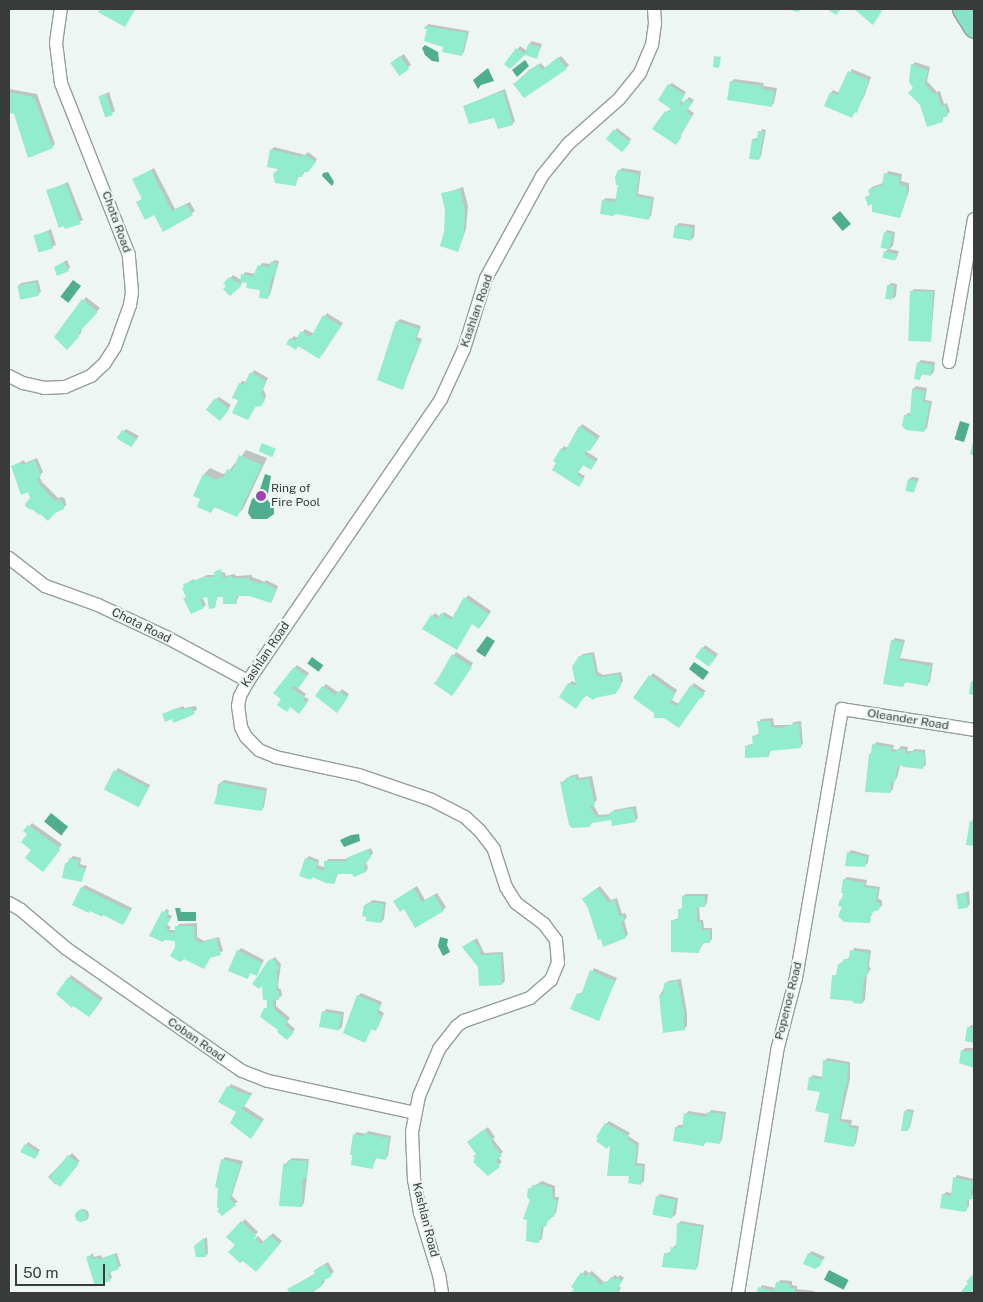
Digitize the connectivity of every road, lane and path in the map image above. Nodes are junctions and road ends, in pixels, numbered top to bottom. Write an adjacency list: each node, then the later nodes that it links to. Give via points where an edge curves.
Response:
1 (61, 9): 7 (street, Chota Road, via 56,44 60,83 129,255 132,292 115,347 91,376 65,387 44,388)
2 (654, 9): 9 (street, Kashlan Road, via 652,45 640,73 619,99 568,144 542,176 486,278 464,349 440,399)
3 (962, 9): 4 (main road)
4 (974, 28)
5 (974, 219): 6 (street)
6 (949, 362)
7 (9, 376)
8 (9, 558): 9 (street, Chota Road, via 45,586 98,605)
9 (248, 681): 13 (street, Kashlan Road, via 240,696 238,719 246,737 259,750 276,757 358,775 456,811 473,823 494,849 506,886 516,903 544,924 556,940 558,963 551,980 544,987 517,1003 464,1021 450,1032 434,1059)
10 (842, 709): 11 (street, Oleander Road); 15 (street, Popenoe Road, via 796,978 778,1046)
11 (974, 730)
12 (9, 903): 13 (street, Coban Road, via 67,948 242,1071 268,1081)
13 (415, 1113): 14 (street, Kashlan Road, via 412,1132 417,1199)
14 (442, 1293)
15 (738, 1293)

